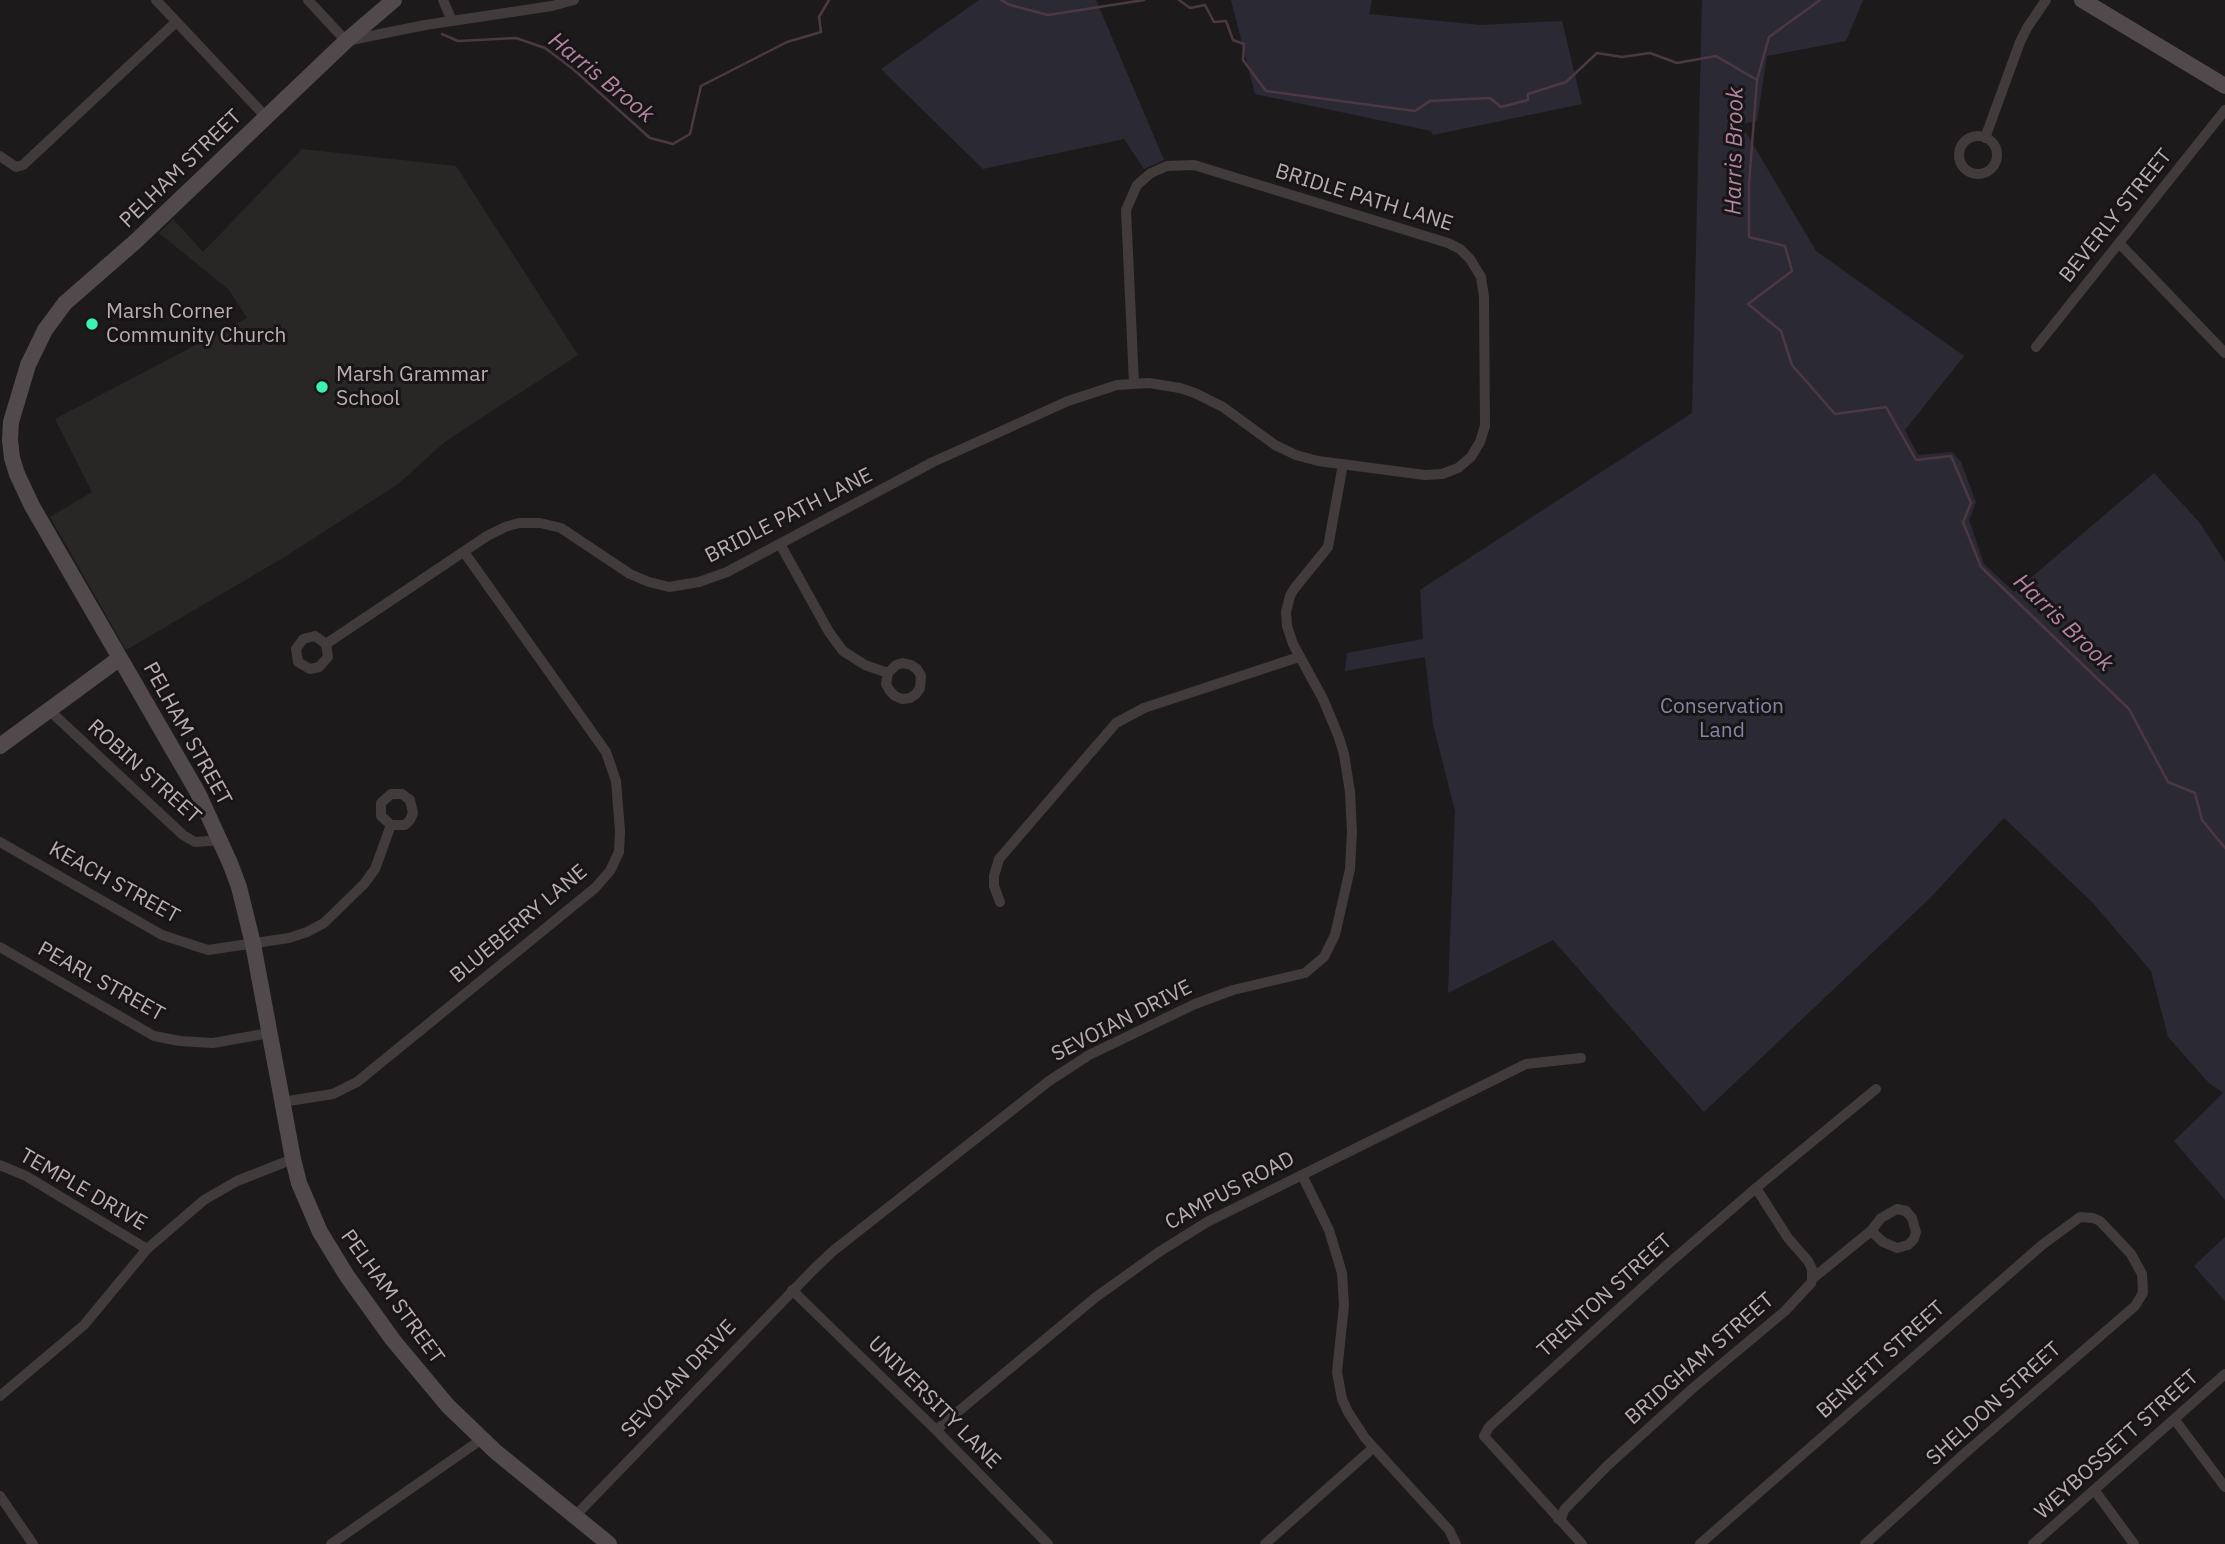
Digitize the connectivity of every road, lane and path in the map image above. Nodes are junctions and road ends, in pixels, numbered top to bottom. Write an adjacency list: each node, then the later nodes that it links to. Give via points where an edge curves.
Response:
1 (156, 0): 9 (street)
2 (308, 0): 10 (street)
3 (394, 0): 10 (street, PELHAM STREET)
4 (443, 0): 8 (street)
5 (574, 0): 8 (street)
6 (2046, 0): 14 (street, via 2020,42)
7 (2082, 0): 11 (street)
8 (452, 21): 10 (street)
9 (176, 22): 13 (street); 15 (street, via 23,165 16,167)
10 (346, 41): 13 (street, PELHAM STREET)
11 (2225, 86)
12 (2225, 110): 16 (street, BEVERLY STREET)
13 (266, 117): 20 (street, PELHAM STREET, via 56,314 35,347 15,403)
14 (1985, 138)
15 (0, 156)
16 (2119, 243): 17 (street, BEVERLY STREET); 18 (street)
17 (2036, 347)
18 (2225, 353)
19 (1134, 383): 21 (street, BRIDLE PATH LANE, via 1195,393 1286,451); 21 (street, BRIDLE PATH LANE, via 1126,210 1137,185 1158,169 1194,165 1454,246 1474,264 1483,290 1486,417 1480,442 1458,468 1433,475); 22 (street, BRIDLE PATH LANE, via 1100,389 1021,422 916,471)
20 (6, 456): 26 (street, PELHAM STREET)
21 (1343, 464): 25 (street, SEVOIAN DRIVE, via 1328,547 1287,603 1287,626)
22 (780, 544): 23 (street, BRIDLE PATH LANE, via 709,579 669,587 630,574 567,531 547,524 505,527); 27 (street, via 838,645 855,660)
23 (464, 552): 24 (street, BRIDLE PATH LANE); 39 (street, BLUEBERRY LANE, via 606,752 616,781 619,852 595,888 357,1082 333,1094)
24 (326, 644)
25 (1299, 657): 33 (street, via 1144,708 1116,723 999,859 994,886); 48 (street, SEVOIAN DRIVE, via 1338,735 1352,813 1348,885 1324,957 1297,976 1195,1004 1072,1065 833,1251)
26 (120, 658): 28 (street); 31 (street, PELHAM STREET)
27 (888, 673)
28 (49, 710): 29 (street); 31 (street, ROBIN STREET, via 189,839 201,843)
29 (0, 746)
30 (391, 825): 34 (street, KEACH STREET, via 375,869 331,917 298,936)
31 (221, 840): 34 (street, PELHAM STREET)
32 (0, 842): 34 (street, KEACH STREET, via 162,935 208,950)
33 (1000, 902)
34 (253, 944): 36 (street, PELHAM STREET)
35 (0, 947): 36 (street, PEARL STREET, via 154,1036 213,1043)
36 (269, 1033): 39 (street, PELHAM STREET)
37 (1581, 1058): 42 (street, CAMPUS ROAD, via 1526,1064)
38 (1877, 1089): 43 (street, TRENTON STREET)
39 (282, 1102): 40 (street, PELHAM STREET)
40 (293, 1159): 45 (street, TEMPLE DRIVE, via 216,1191); 53 (street, PELHAM STREET, via 320,1231 347,1276 411,1364)
41 (0, 1165): 45 (street, TEMPLE DRIVE)
42 (1302, 1175): 52 (street, CAMPUS ROAD, via 1207,1222 1159,1252 1096,1297); 54 (street, via 1329,1230 1342,1273 1339,1387 1348,1412)
43 (1756, 1188): 46 (street, via 1808,1261); 59 (street, TRENTON STREET, via 1489,1427 1484,1436)
44 (1871, 1231): 46 (street, BRIDGHAM STREET)
45 (147, 1249): 50 (street, TEMPLE DRIVE, via 84,1325)
46 (1812, 1279): 59 (street, BRIDGHAM STREET, via 1785,1311 1607,1466)
47 (2143, 1289): 67 (street, BENEFIT STREET, via 2142,1274 2115,1236 2100,1221 2080,1217 2042,1245); 68 (street, SHELDON STREET, via 2135,1306)
48 (792, 1290): 52 (street, UNIVERSITY LANE); 58 (street, SEVOIAN DRIVE)
49 (2225, 1374): 51 (street, WEYBOSSETT STREET)
50 (0, 1396)
51 (2175, 1420): 55 (street); 56 (street, WEYBOSSETT STREET)
52 (936, 1430): 63 (street, UNIVERSITY LANE)
53 (482, 1439): 58 (street, PELHAM STREET); 61 (street)
54 (1373, 1448): 64 (street); 65 (street, via 1449,1530)
55 (2225, 1487)
56 (2095, 1491): 69 (street, WEYBOSSETT STREET); 70 (street)
57 (0, 1496): 60 (street)
58 (575, 1516): 62 (street, PELHAM STREET)
59 (1559, 1520): 66 (street)
60 (33, 1544)
61 (331, 1544)
62 (609, 1544)
63 (1048, 1544)
64 (1265, 1544)
65 (1456, 1544)
66 (1582, 1544)
67 (1700, 1544)
68 (1865, 1544)
69 (2034, 1544)
70 (2134, 1544)

